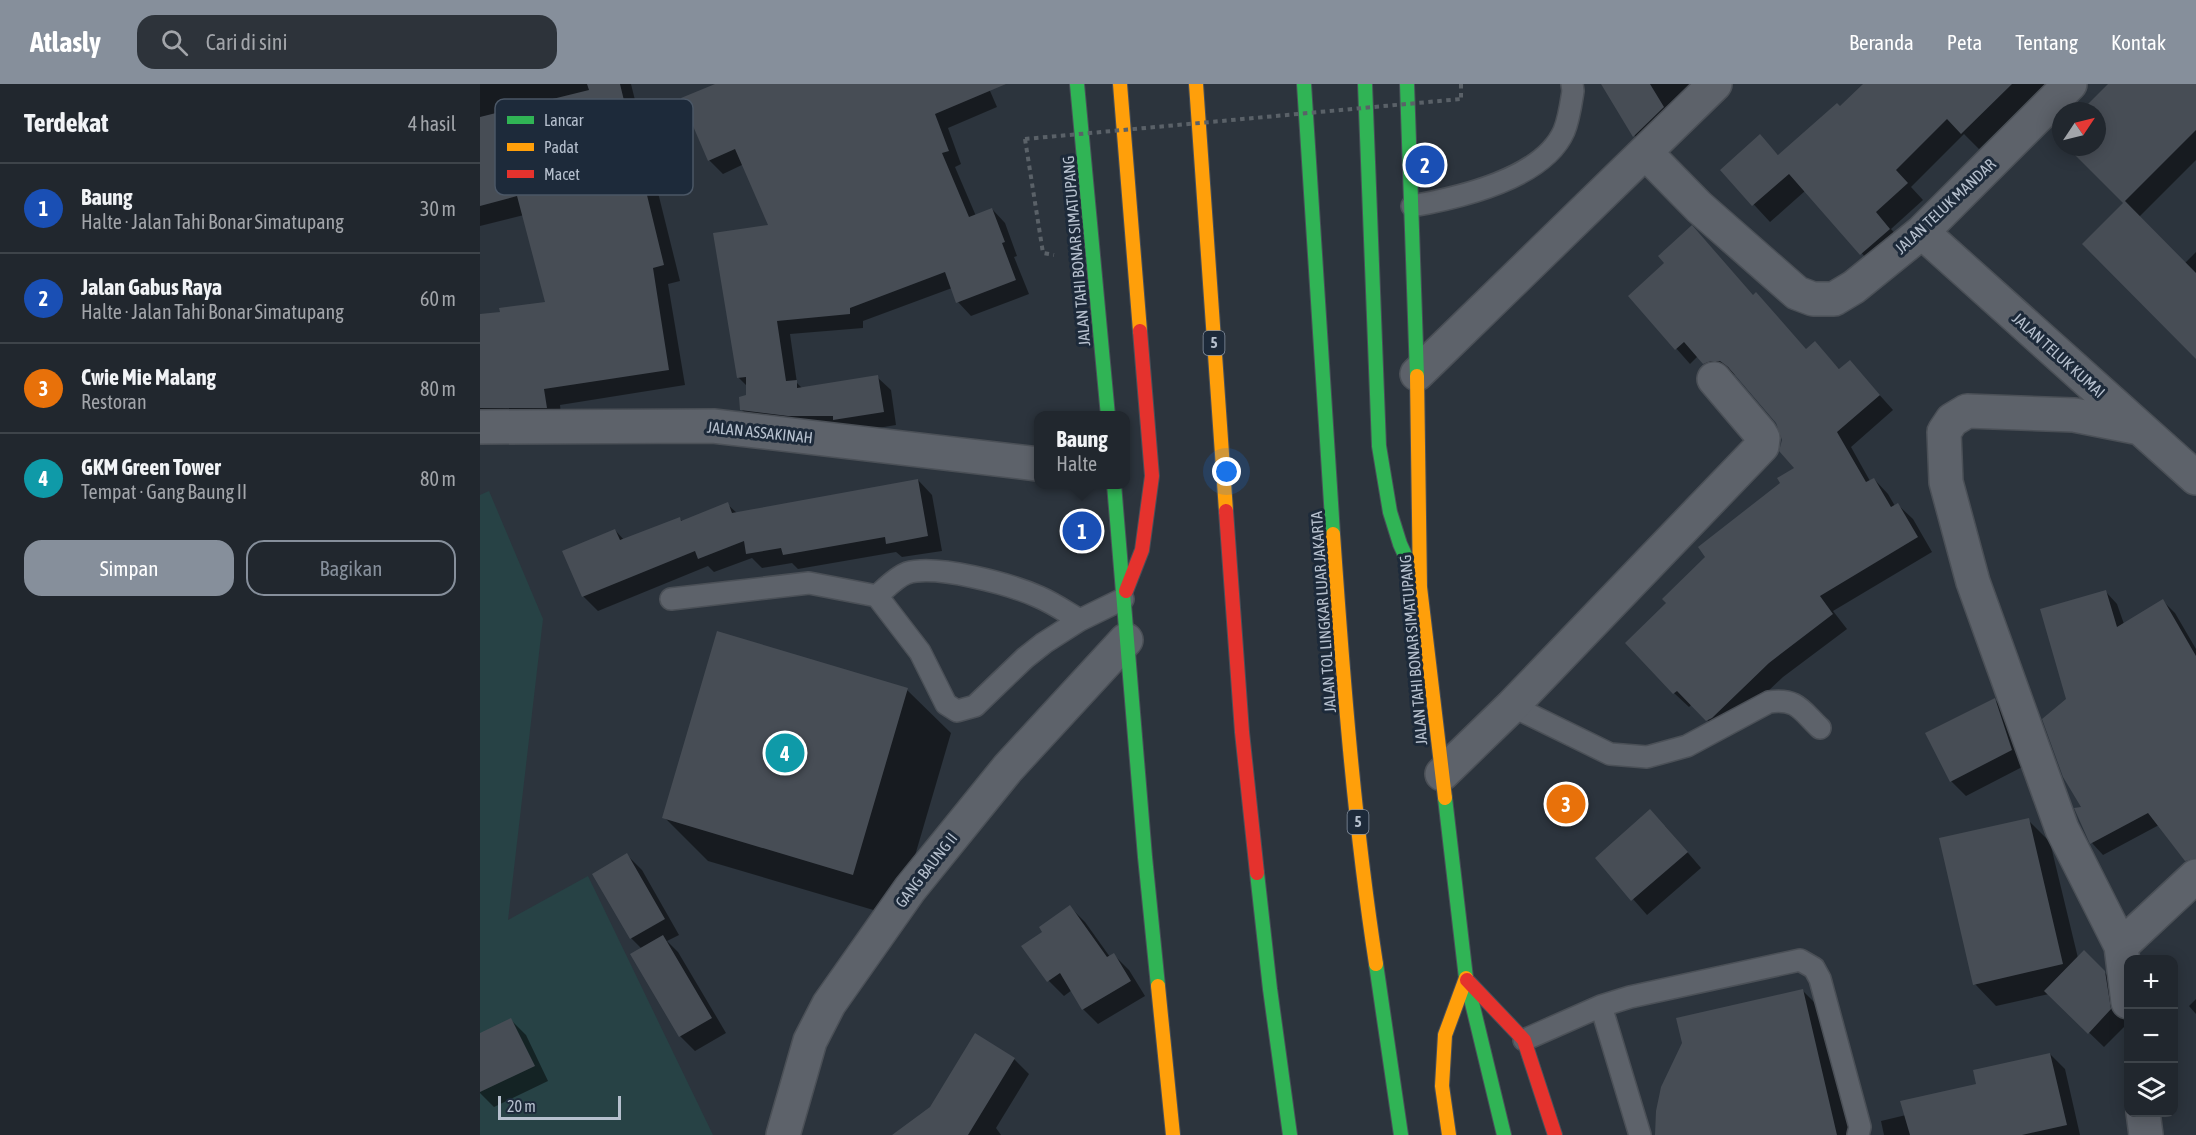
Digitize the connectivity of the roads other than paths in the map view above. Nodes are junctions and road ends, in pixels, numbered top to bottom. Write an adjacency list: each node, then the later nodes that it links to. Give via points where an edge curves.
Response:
1 (1077, 84): 15 (highway, JALAN TAHI BONAR SIMATUPANG)
2 (1120, 84): 24 (highway, via 1152,476 1142,550)
3 (1196, 84): 39 (highway, 5, via 1242,732)
4 (1304, 84): 40 (highway, JALAN TOL LINGKAR LUAR JAKARTA / 5, via 1342,670 1367,906)
5 (1365, 84): 21 (highway, via 1378,448 1401,550)
6 (1407, 84): 11 (highway, JALAN TAHI BONAR SIMATUPANG)
7 (1572, 84): 11 (lane, via 1564,131 1554,148 1540,159 1516,177 1454,198)
8 (1715, 84): 10 (street)
9 (2070, 84): 12 (street, JALAN TELUK MANDAR)
10 (1654, 162): 12 (street, JALAN TELUK MANDAR, via 1797,293 1813,299 1834,299 1854,287); 13 (street)
11 (1412, 206): 13 (highway, JALAN TAHI BONAR SIMATUPANG)
12 (1922, 232): 17 (street, JALAN TELUK KUMAI)
13 (1417, 374): 21 (highway, JALAN TAHI BONAR SIMATUPANG)
14 (1714, 379): 27 (street, via 1760,433 1762,446)
15 (1108, 411)
16 (480, 427): 18 (street, JALAN ASSAKINAH, via 713,426)
17 (2140, 428): 19 (street, JALAN TELUK KUMAI); 31 (street, via 2074,415 1967,411 1952,420 1944,432 1946,482 1973,582 2062,829)
18 (1034, 464)
19 (2196, 478)
20 (1114, 489): 24 (highway)
21 (1420, 587): 29 (highway, JALAN TAHI BONAR SIMATUPANG)
22 (877, 596): 23 (lane, via 809,584); 25 (lane, via 905,573 930,570 968,575 1023,591); 25 (lane, via 920,652 946,704 957,711 975,706 1025,658)
23 (671, 599)
24 (1123, 599): 25 (lane); 26 (highway)
25 (1080, 620)
26 (1126, 640): 37 (street, GANG BAUNG II, via 993,787 910,889 829,1004 810,1041); 38 (highway)
27 (1512, 706): 28 (lane, via 1610,754 1630,757 1647,757 1687,746 1769,702 1781,700 1794,703); 29 (street)
28 (1820, 728)
29 (1442, 774): 33 (highway, JALAN TAHI BONAR SIMATUPANG)
30 (2196, 876): 31 (street)
31 (2121, 946): 32 (street)
32 (2124, 970)
33 (1466, 978): 35 (highway); 41 (highway, via 1445,1035 1442,1086); 42 (highway, JALAN TAHI BONAR SIMATUPANG)
34 (1601, 1006): 35 (lane); 44 (lane); 45 (lane, via 1630,996 1800,960 1808,963 1820,979 1860,1127)
35 (1524, 1040): 43 (highway)
36 (2144, 1117): 46 (street)
37 (783, 1135)
38 (1173, 1135)
39 (1290, 1135)
40 (1401, 1135)
41 (1449, 1135)
42 (1504, 1135)
43 (1555, 1135)
44 (1640, 1135)
45 (1858, 1135)
46 (2146, 1135)

